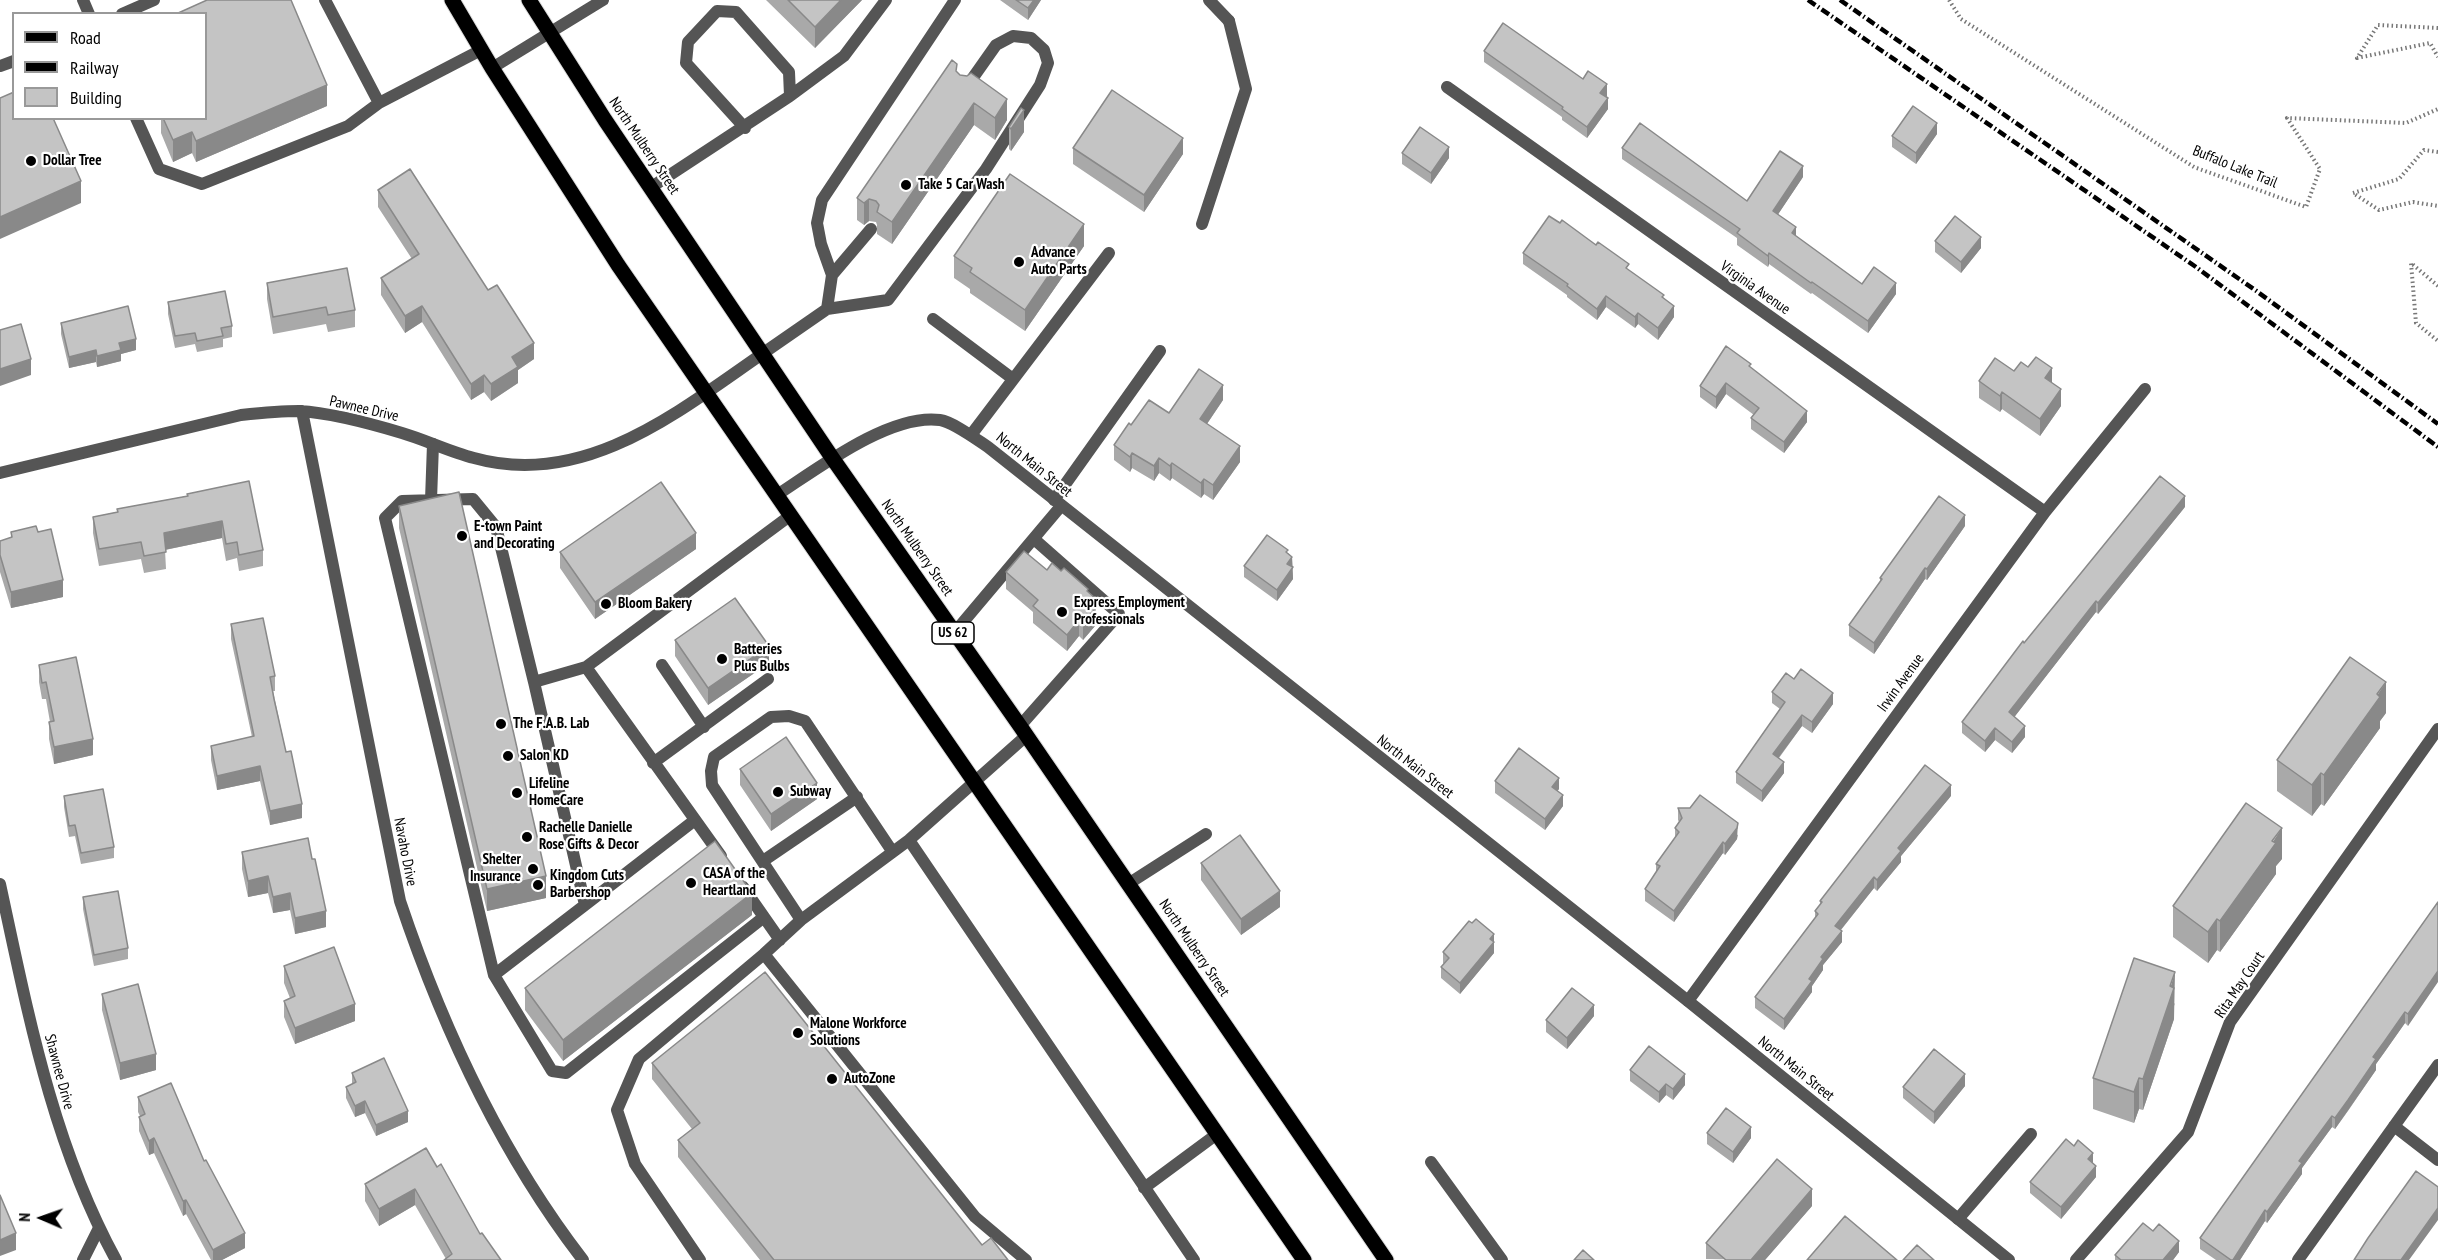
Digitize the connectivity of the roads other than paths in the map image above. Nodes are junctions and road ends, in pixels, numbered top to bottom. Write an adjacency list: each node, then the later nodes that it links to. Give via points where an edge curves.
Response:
1 (154, 0): 10 (street)
2 (325, 0): 17 (street)
3 (452, 0): 12 (main road)
4 (529, 0): 11 (main road, North Mulberry Street / US 62)
5 (603, 0): 11 (street)
6 (886, 0): 16 (street, via 844,56)
7 (955, 0): 24 (street, via 822,200 817,223)
8 (1209, 0): 21 (street, via 1229,21 1246,89)
9 (717, 6): 16 (street, via 736,12 789,72); 19 (street, via 688,42 686,63)
10 (127, 12)
11 (549, 33): 13 (street); 20 (main road, North Mulberry Street / US 62)
12 (481, 50): 13 (main road); 17 (street)
13 (492, 68): 31 (main road, via 618,265)
14 (1447, 87): 40 (street, Virginia Avenue)
15 (964, 90): 25 (street, via 996,45 1013,36 1031,38 1044,50 1048,63 1040,85 986,170 888,300)
16 (790, 96): 19 (street)
17 (379, 103): 18 (street, via 348,126 202,183 159,169)
18 (137, 120)
19 (745, 128): 20 (street)
20 (650, 188): 28 (main road, North Mulberry Street / US 62)
21 (1202, 224)
22 (871, 229): 24 (street)
23 (1109, 253): 29 (street)
24 (832, 275): 25 (street)
25 (827, 309): 28 (street, Pawnee Drive)
26 (933, 319): 29 (street)
27 (1160, 351): 39 (street)
28 (762, 354): 31 (street, Pawnee Drive); 35 (main road, North Mulberry Street / US 62)
29 (1013, 379): 33 (street)
30 (2145, 388): 40 (street, Irwin Avenue)
31 (706, 393): 34 (street, Pawnee Drive, via 638,435 566,462 513,465 476,459); 37 (main road)
32 (302, 411): 34 (street, Pawnee Drive, via 380,426); 36 (street, Pawnee Drive, via 241,415); 79 (street, Navaho Drive, via 400,902 424,971 492,1116 542,1205)
33 (971, 435): 35 (street, North Main Street, via 942,420 919,420 900,424); 39 (street, North Main Street)
34 (432, 444): 38 (street)
35 (833, 459): 37 (street, North Main Street); 43 (main road, North Mulberry Street / US 62)
36 (0, 473)
37 (777, 495): 41 (main road)
38 (431, 500): 47 (street, via 473,499 496,527); 66 (street, via 402,501 385,518)
39 (1057, 503): 42 (street); 67 (street, North Main Street)
40 (2045, 512): 67 (street, Irwin Avenue)
41 (791, 516): 45 (street); 52 (main road)
42 (1034, 539): 43 (street); 50 (street, via 1119,614)
43 (954, 633): 50 (main road, North Mulberry Street / US 62)
44 (662, 665): 48 (street)
45 (586, 667): 47 (street); 51 (street)
46 (768, 679): 48 (street)
47 (534, 682): 61 (street)
48 (704, 727): 51 (street)
49 (2438, 729): 87 (street, Rita May Court, via 2230,1022 2188,1132)
50 (1023, 731): 52 (street); 60 (main road, North Mulberry Street / US 62)
51 (653, 763): 54 (street)
52 (974, 780): 56 (street); 70 (main road)
53 (857, 797): 57 (street); 58 (street); 58 (street, via 805,720 771,717 714,757 711,771 712,785)
54 (695, 820): 61 (street); 62 (street)
55 (1206, 834): 60 (street)
56 (909, 840): 57 (street); 74 (street)
57 (892, 851): 63 (street)
58 (763, 861): 63 (street)
59 (0, 884): 76 (street, Shawnee Drive, via 30,1023 60,1135)
60 (1128, 884): 84 (main road, North Mulberry Street / US 62)
61 (585, 905): 66 (street)
62 (764, 917): 64 (street); 66 (street, via 566,1073 552,1071)
63 (801, 920): 64 (street)
64 (780, 940): 65 (street)
65 (765, 954): 80 (street, via 639,1059 617,1110 635,1164); 81 (street, via 975,1217)
66 (494, 975)
67 (1688, 1001): 75 (street, North Main Street)
68 (2438, 1065): 69 (street)
69 (2394, 1126): 72 (street); 88 (street)
70 (1217, 1134): 74 (street); 83 (main road)
71 (2031, 1134): 75 (street)
72 (2438, 1160)
73 (1431, 1162): 85 (street)
74 (1144, 1188): 82 (street)
75 (1958, 1219): 86 (street, North Main Street)
76 (99, 1228): 77 (street); 78 (street, Shawnee Drive)
77 (83, 1260)
78 (116, 1260)
79 (583, 1260)
80 (700, 1260)
81 (1026, 1260)
82 (1194, 1260)
83 (1304, 1260)
84 (1386, 1260)
85 (1502, 1260)
86 (2008, 1260)
87 (2076, 1260)
88 (2298, 1260)

